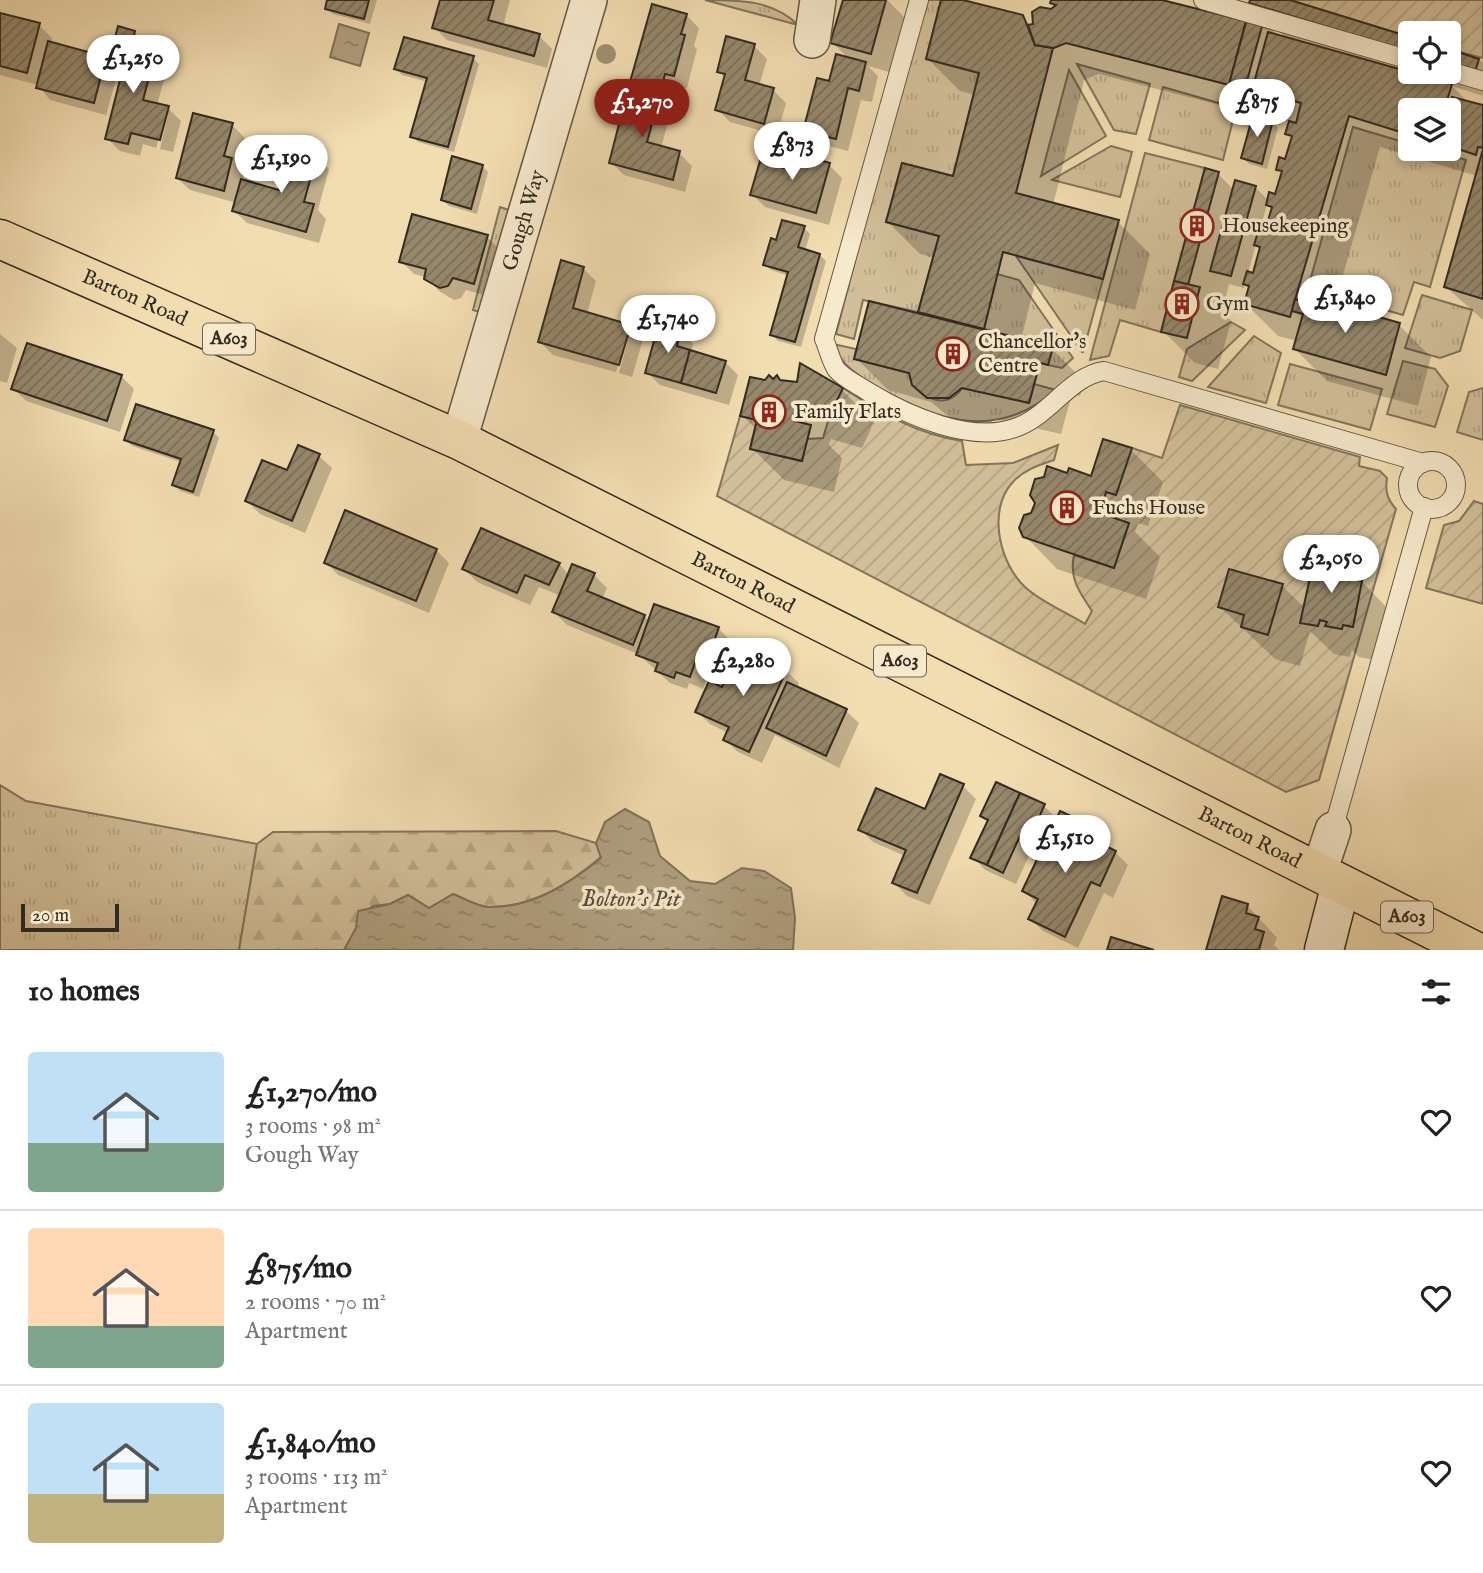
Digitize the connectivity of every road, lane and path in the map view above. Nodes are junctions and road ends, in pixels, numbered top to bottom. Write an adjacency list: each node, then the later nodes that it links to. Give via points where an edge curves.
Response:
1 (589, 0): 10 (street, Gough Way)
2 (919, 0): 11 (lane, via 824,339 837,370 901,412 940,427 991,431 1034,420 1090,373 1104,370)
3 (1203, 0): 6 (lane)
4 (812, 1): 5 (street)
5 (812, 40)
6 (1398, 57)
7 (1461, 75): 8 (lane)
8 (1483, 82)
9 (0, 239): 10 (main road, Barton Road / A603)
10 (459, 440): 14 (main road, Barton Road / A603)
11 (1423, 463): 12 (lane, via 1410,474 1408,487); 12 (lane, via 1439,461 1456,481 1449,502 1433,509)
12 (1424, 507): 13 (lane)
13 (1333, 830): 14 (street)
14 (1330, 878): 15 (street); 16 (main road, Barton Road / A603)
15 (1324, 950)
16 (1473, 950)

